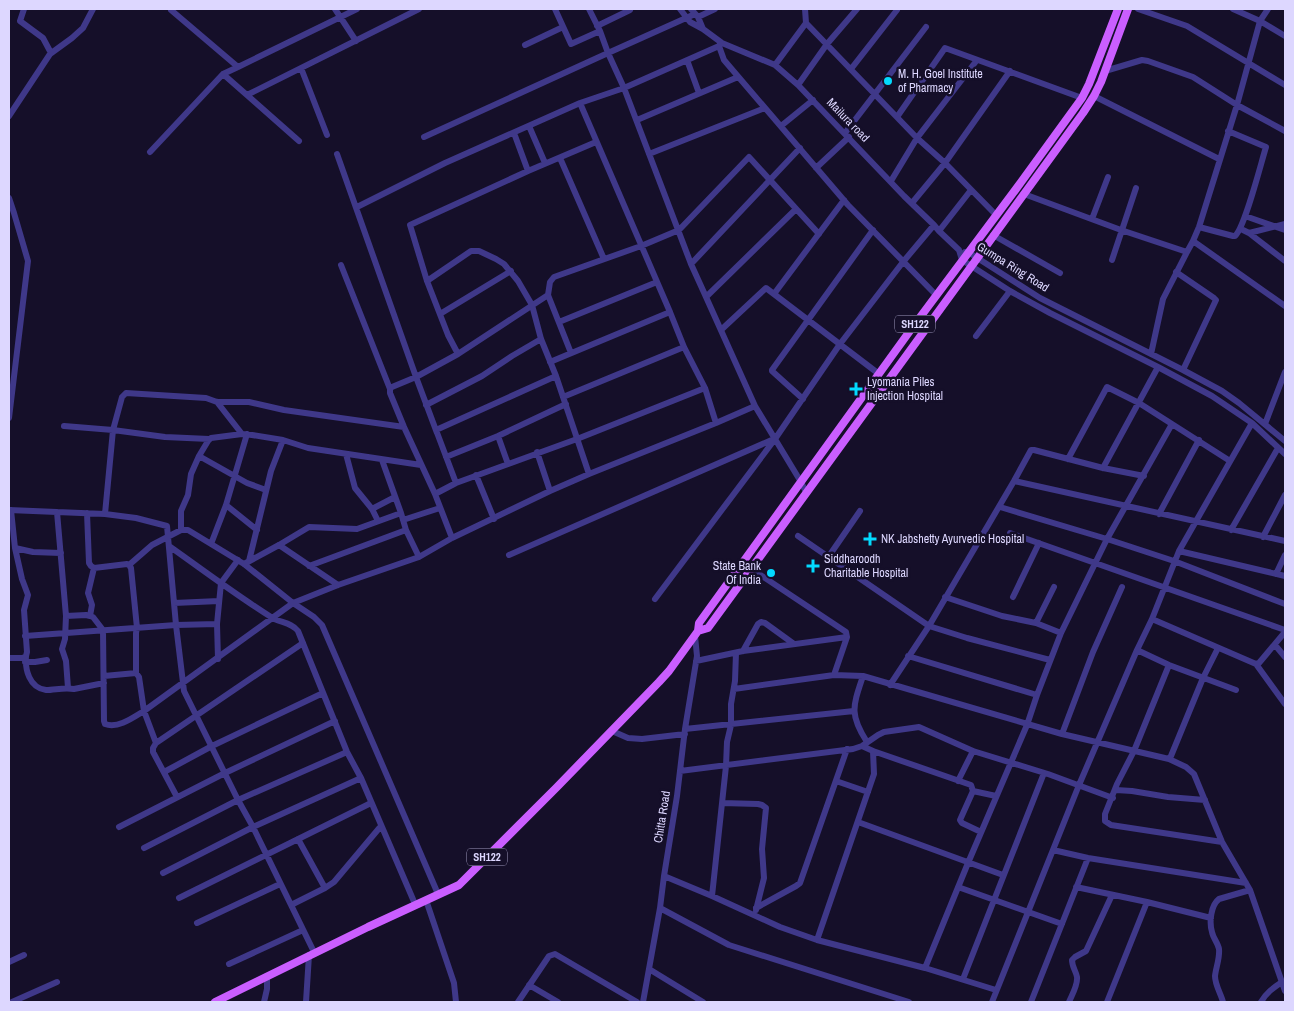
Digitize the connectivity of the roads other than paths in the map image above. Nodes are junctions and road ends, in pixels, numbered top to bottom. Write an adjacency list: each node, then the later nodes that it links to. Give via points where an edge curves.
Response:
1 (24, 9): 34 (street, via 20,21 44,38)
2 (93, 9): 34 (street, via 83,28)
3 (171, 9): 40 (street)
4 (335, 9): 21 (street)
5 (357, 9): 21 (street)
6 (419, 9): 30 (street)
7 (555, 9): 25 (street)
8 (589, 9): 27 (street)
9 (630, 9): 27 (street)
10 (680, 9): 22 (street, Mailura road)
11 (715, 9): 20 (street)
12 (805, 9): 24 (street)
13 (857, 9): 33 (street)
14 (1118, 9): 54 (main road, SH122)
15 (1128, 9): 44 (main road)
16 (1138, 9): 38 (street, via 1187,26)
17 (1234, 9): 23 (street)
18 (1268, 9): 23 (street)
19 (897, 10): 42 (street)
20 (695, 13): 22 (street); 28 (street)
21 (341, 18): 30 (street); 40 (street)
22 (687, 18): 28 (street, Mailura road); 35 (street)
23 (1260, 21): 29 (street); 38 (street)
24 (806, 22): 33 (street); 39 (street)
25 (563, 27): 27 (street, via 570,44); 31 (street)
26 (926, 27): 51 (street)
27 (598, 28): 35 (street)
28 (703, 29): 32 (street, Mailura road)
29 (1285, 36)
30 (356, 41): 41 (street)
31 (525, 44)
32 (721, 44): 36 (street); 39 (street, Mailura road); 46 (street, via 724,60)
33 (827, 44): 42 (street); 47 (street)
34 (51, 53): 59 (street)
35 (608, 53): 49 (street); 69 (street)
36 (687, 60): 49 (street); 50 (street)
37 (977, 60): 43 (street); 60 (street, via 945,48); 70 (street)
38 (1248, 63): 48 (street); 57 (street)
39 (774, 65): 47 (street, Mailura road)
40 (238, 67): 45 (street)
41 (301, 68): 52 (street); 67 (street)
42 (851, 69): 51 (street)
43 (1010, 71): 54 (street); 79 (street)
44 (1105, 71): 53 (main road); 57 (street, via 1148,60 1193,77)
45 (223, 74): 52 (street); 74 (street)
46 (738, 77): 50 (street); 58 (street)
47 (798, 85): 55 (street, Mailura road)
48 (1285, 85)
49 (624, 88): 56 (street); 61 (street)
50 (699, 93): 61 (street)
51 (875, 94): 60 (street); 68 (street)
52 (247, 95): 71 (street)
53 (1094, 96): 78 (street); 88 (main road)
54 (1082, 98): 94 (main road, SH122)
55 (813, 100): 63 (street); 68 (street, Mailura road)
56 (580, 103): 62 (street); 72 (street)
57 (1237, 105): 64 (street); 65 (street)
58 (765, 108): 63 (street); 76 (street)
59 (9, 116)
60 (897, 117): 70 (street)
61 (637, 120): 76 (street)
62 (529, 126): 66 (street); 80 (street)
63 (781, 126): 73 (street)
64 (1228, 131): 78 (street); 95 (street, via 1266,146)
65 (1285, 131)
66 (514, 133): 82 (street); 92 (street)
67 (327, 135)
68 (847, 135): 81 (street); 85 (street, Mailura road)
69 (424, 137)
70 (917, 138): 79 (street); 85 (street)
71 (299, 141)
72 (596, 142): 77 (street); 111 (street)
73 (800, 148): 81 (street); 84 (street)
74 (150, 152)
75 (338, 154): 92 (street)
76 (649, 154): 102 (street)
77 (560, 158): 80 (street); 116 (street)
78 (1219, 159): 99 (street)
79 (945, 163): 87 (street); 91 (street)
80 (545, 164): 82 (street)
81 (816, 168): 90 (street)
82 (528, 170): 127 (street, via 410,225)
83 (1108, 177): 96 (street)
84 (770, 180): 93 (street); 102 (street, via 748,157); 121 (street)
85 (891, 181): 91 (street, Mailura road)
86 (1136, 188): 104 (street)
87 (971, 190): 94 (street); 106 (street)
88 (1024, 194): 96 (street); 109 (main road)
89 (9, 198): 165 (street, via 28,261)
90 (844, 200): 103 (street); 108 (street)
91 (912, 203): 97 (street, Mailura road)
92 (357, 207): 154 (street)
93 (796, 209): 108 (street); 133 (street)
94 (996, 215): 113 (main road, SH122)
95 (1245, 216): 100 (street); 101 (street)
96 (1092, 219): 104 (street)
97 (934, 224): 106 (street, Mailura road); 119 (street)
98 (1285, 224): 100 (street)
99 (1199, 226): 101 (street, via 1233,236); 110 (street)
100 (1278, 226): 105 (street); 107 (street)
101 (1241, 229): 107 (street)
102 (679, 230): 111 (street); 121 (street)
103 (873, 230): 119 (street); 138 (street)
104 (1121, 230): 114 (street); 118 (street)
105 (1285, 230)
106 (940, 232): 112 (street, Mailura road)
107 (1249, 233): 120 (street)
108 (819, 234): 131 (street)
109 (993, 235): 115 (main road); 126 (street)
110 (1193, 241): 114 (street); 135 (street)
111 (641, 246): 116 (street); 128 (street)
112 (958, 250): 113 (street, Gumpa Ring Road); 117 (street, Gumpa Ring Road)
113 (968, 252): 115 (street, Gumpa Ring Road); 117 (main road, SH122)
114 (1187, 252): 125 (street)
115 (977, 258): 123 (main road); 147 (street, Gumpa Ring Road, via 1040,298)
116 (604, 259): 130 (street, via 554,277)
117 (962, 260): 123 (street, Gumpa Ring Road); 132 (main road, SH122)
118 (1112, 260)
119 (903, 262): 132 (street); 143 (street)
120 (1285, 262)
121 (691, 264): 133 (street)
122 (341, 265): 157 (street)
123 (971, 266): 129 (street, Gumpa Ring Road); 203 (main road)
124 (511, 272): 127 (street, via 496,259 475,250); 134 (street); 137 (street)
125 (1176, 272): 147 (street, via 1163,299); 150 (street, via 1216,300)
126 (1060, 273)
127 (427, 281): 137 (street)
128 (657, 282): 136 (street); 139 (street)
129 (1010, 291): 141 (street); 149 (street, Gumpa Ring Road)
130 (548, 294): 134 (street); 139 (street)
131 (774, 294): 138 (street); 140 (street, via 766,288)
132 (936, 295): 152 (main road, SH122)
133 (706, 296): 140 (street)
134 (532, 306): 142 (street); 146 (street)
135 (1285, 306)
136 (670, 312): 144 (street); 145 (street)
137 (440, 314): 146 (street)
138 (807, 320): 143 (street); 159 (street, via 772,370)
139 (559, 322): 145 (street)
140 (721, 330): 164 (street)
141 (976, 336)
142 (541, 340): 148 (street); 163 (street)
143 (840, 344): 152 (street); 159 (street)
144 (684, 347): 156 (street); 158 (street)
145 (571, 353): 148 (street)
146 (458, 354): 154 (street)
147 (1151, 354): 150 (street, Gumpa Ring Road)
148 (550, 362): 153 (street)
149 (1158, 367): 161 (street); 167 (street, Gumpa Ring Road, via 1212,396)
150 (1183, 370): 169 (street, Gumpa Ring Road, via 1240,403)
151 (1285, 372): 155 (street)
152 (879, 374): 199 (main road, SH122)
153 (556, 376): 158 (street); 173 (street, via 436,430)
154 (416, 377): 157 (street); 163 (street)
155 (1283, 384): 169 (street)
156 (704, 388): 166 (street); 177 (street)
157 (390, 389): 171 (street)
158 (563, 397): 162 (street)
159 (803, 399): 178 (street)
160 (217, 402): 171 (street, via 249,402); 172 (street, via 206,398 126,393); 174 (street)
161 (1139, 403): 168 (street); 188 (street, via 1107,387); 193 (street)
162 (566, 404): 175 (street); 177 (street)
163 (426, 405): 173 (street)
164 (755, 406): 166 (street); 178 (street)
165 (9, 418)
166 (716, 422): 194 (street)
167 (1252, 423): 182 (street, Gumpa Ring Road); 190 (street)
168 (1172, 424): 180 (street); 197 (street)
169 (1265, 424): 181 (street, Gumpa Ring Road)
170 (64, 426): 172 (street)
171 (404, 427): 192 (street)
172 (113, 430): 176 (street); 217 (street)
173 (437, 433): 187 (street)
174 (245, 434): 176 (street); 179 (street); 195 (street)
175 (498, 436): 187 (street); 191 (street)
176 (209, 439): 186 (street)
177 (577, 439): 183 (street); 194 (street)
178 (775, 439): 199 (street); 242 (street); 262 (street)
179 (283, 440): 184 (street); 201 (street)
180 (1198, 440): 190 (street); 218 (street)
181 (1285, 441)
182 (1278, 448): 185 (street, Gumpa Ring Road); 227 (street)
183 (537, 452): 191 (street); 202 (street)
184 (346, 454): 189 (street); 211 (street, via 355,488)
185 (1285, 454)
186 (198, 456): 195 (street); 224 (street, via 181,511)
187 (446, 457): 200 (street)
188 (1068, 459): 193 (street); 198 (street, via 1031,450)
189 (382, 460): 192 (street); 206 (street)
190 (1230, 461): 222 (street)
191 (508, 464): 196 (street)
192 (420, 465): 204 (street)
193 (1103, 468): 197 (street)
194 (590, 474): 202 (street)
195 (234, 475): 201 (street); 207 (street)
196 (476, 475): 200 (street); 219 (street)
197 (1144, 476): 209 (street)
198 (1014, 481): 208 (street); 209 (street)
199 (801, 482): 203 (street); 279 (main road, SH122, via 698,623)
200 (456, 483): 204 (street)
201 (266, 490): 225 (street)
202 (550, 492): 219 (street)
203 (806, 492): 252 (main road)
204 (435, 494): 210 (street)
205 (1285, 495): 230 (street)
206 (395, 497): 211 (street); 216 (street)
207 (226, 505): 225 (street); 236 (street)
208 (1000, 507): 233 (street); 261 (street)
209 (1125, 507): 218 (street); 233 (street)
210 (440, 508): 220 (street); 232 (street)
211 (372, 509): 221 (street)
212 (10, 510): 214 (street); 223 (street)
213 (860, 511): 243 (street)
214 (57, 512): 215 (street); 241 (street)
215 (87, 513): 217 (street); 251 (street, via 89,563)
216 (401, 513): 220 (street); 221 (street)
217 (106, 514): 231 (street, via 168,526)
218 (1159, 514): 222 (street)
219 (494, 518): 232 (street)
220 (403, 520): 226 (street)
221 (378, 521): 237 (street, via 357,529 309,527)
222 (1195, 522): 227 (street); 240 (street)
223 (11, 527): 239 (street)
224 (181, 530): 231 (street); 236 (street, via 188,530)
225 (257, 530): 247 (street)
226 (406, 530): 245 (street); 250 (street)
227 (1231, 530): 230 (street)
228 (1010, 533): 235 (street)
229 (798, 536): 243 (street)
230 (1263, 536): 234 (street)
231 (168, 537): 238 (street); 249 (street, via 152,545)
232 (452, 538): 245 (street)
233 (1107, 539): 246 (street); 248 (street)
234 (1285, 541)
235 (1039, 543): 248 (street); 260 (street)
236 (211, 544): 247 (street)
237 (279, 545): 247 (street); 250 (street)
238 (169, 546): 255 (street); 264 (street)
239 (16, 548): 241 (street); 281 (street, via 28,595 24,610)
240 (1179, 551): 246 (street); 253 (street)
241 (61, 553): 267 (street)
242 (509, 555)
243 (829, 556): 274 (street)
244 (1285, 556): 253 (street)
245 (419, 557): 256 (street)
246 (1174, 561): 258 (street); 266 (street)
247 (244, 562): 255 (street); 265 (street)
248 (1096, 563): 258 (street); 280 (street)
249 (129, 565): 251 (street); 275 (street)
250 (309, 566): 256 (street)
251 (94, 568): 268 (street, via 88,593 92,605)
252 (750, 568): 279 (main road, via 708,628); 282 (street, via 845,631)
253 (1276, 574): 254 (street)
254 (1285, 576)
255 (221, 583): 263 (street); 269 (street)
256 (338, 585): 265 (street)
257 (1054, 587): 271 (street)
258 (1164, 587): 270 (street); 277 (street)
259 (1122, 588): 320 (street)
260 (1013, 597)
261 (945, 598): 271 (street); 274 (street)
262 (655, 599)
263 (219, 601): 264 (street); 272 (street)
264 (174, 603): 273 (street)
265 (294, 603): 269 (street); 372 (street, via 322,625)
266 (1285, 604)
267 (66, 616): 268 (street); 278 (street)
268 (90, 616): 276 (street)
269 (274, 619): 283 (street, via 296,628); 293 (street)
270 (1152, 619): 286 (street); 287 (street)
271 (1036, 623): 280 (street)
272 (217, 624): 273 (street); 293 (street)
273 (176, 625): 275 (street); 304 (street)
274 (929, 626): 289 (street); 295 (street)
275 (137, 628): 276 (street); 299 (street)
276 (103, 630): 278 (street); 303 (street)
277 (1285, 631): 285 (street)
278 (65, 633): 281 (street); 306 (street, via 62,650)
279 (696, 633): 296 (street, Chitta Road); 318 (main road, SH122, via 669,671)
280 (1062, 633): 295 (street)
281 (25, 636): 292 (street)
282 (847, 636): 284 (street); 300 (street)
283 (303, 643): 309 (street); 314 (street)
284 (794, 644): 288 (street); 288 (street, via 761,622)
285 (1275, 645): 290 (street); 297 (street)
286 (1218, 648): 297 (street); 302 (street)
287 (1137, 650): 298 (street); 322 (street)
288 (740, 652): 296 (street); 307 (street)
289 (908, 656): 305 (street); 310 (street)
290 (1285, 657)
291 (9, 658): 292 (street)
292 (26, 659): 294 (street, via 35,662); 306 (street, via 28,676 37,686 45,690)
293 (218, 659): 304 (street)
294 (47, 660)
295 (1050, 660): 310 (street)
296 (696, 661): 319 (street, Chitta Road)
297 (1256, 664): 311 (street)
298 (1169, 665): 302 (street); 328 (street)
299 (136, 674): 303 (street); 312 (street)
300 (834, 675): 301 (street); 307 (street)
301 (863, 676): 305 (street); 313 (street)
302 (1203, 678): 308 (street); 330 (street)
303 (104, 680): 306 (street); 312 (street, via 105,724 123,723)
304 (182, 684): 312 (street); 314 (street)
305 (890, 685): 317 (street)
306 (68, 688)
307 (734, 689): 316 (street)
308 (1236, 690)
309 (323, 693): 315 (street); 324 (street)
310 (1037, 695): 317 (street)
311 (1285, 704)
312 (144, 711): 321 (street)
313 (854, 711): 316 (street); 323 (street)
314 (196, 715): 321 (street); 324 (street)
315 (335, 722): 329 (street); 335 (street)
316 (731, 724): 319 (street); 332 (street)
317 (1027, 725): 320 (street); 331 (street)
318 (612, 731): 319 (street, via 628,738 642,739); 372 (main road, SH122, via 460,885)
319 (685, 732): 333 (street, Chitta Road)
320 (1062, 734): 322 (street)
321 (156, 743): 334 (street, via 153,752)
322 (1097, 743): 328 (street); 340 (street)
323 (865, 744): 325 (street); 326 (street, via 884,732 919,727); 327 (street)
324 (212, 746): 334 (street); 335 (street)
325 (847, 750): 332 (street); 339 (street)
326 (973, 750): 331 (street); 338 (street)
327 (872, 751): 338 (street); 343 (street, via 874,774)
328 (1134, 751): 330 (street); 342 (street)
329 (347, 752): 337 (street); 347 (street)
330 (1169, 758): 348 (street, via 1194,774)
331 (1010, 763): 336 (street); 344 (street)
332 (726, 766): 333 (street); 350 (street)
333 (680, 771): 365 (street, Chitta Road)
334 (164, 772): 345 (street)
335 (225, 773): 345 (street); 347 (street)
336 (1044, 773): 340 (street); 364 (street)
337 (361, 778): 349 (street); 354 (street)
338 (958, 781): 341 (street, via 971,785)
339 (836, 782): 343 (street); 382 (street, via 800,883)
340 (1079, 785): 346 (street); 359 (street)
341 (973, 790): 344 (street); 355 (street, via 960,820)
342 (1116, 790): 346 (street); 348 (street)
343 (868, 792): 351 (street)
344 (996, 796): 355 (street)
345 (177, 797): 353 (street)
346 (1113, 798): 357 (street, via 1105,814 1105,821 1111,825)
347 (238, 800): 354 (street); 358 (street)
348 (1205, 800): 357 (street)
349 (371, 803): 352 (street); 356 (street)
350 (722, 803): 374 (street); 382 (street, via 758,804 766,808 762,853 764,878)
351 (858, 822): 362 (street); 388 (street)
352 (381, 826): 370 (street, via 334,882); 379 (street)
353 (118, 827)
354 (253, 827): 360 (street); 363 (street)
355 (981, 832): 362 (street)
356 (298, 839): 360 (street); 370 (street)
357 (1222, 842): 366 (street)
358 (144, 848)
359 (1053, 850): 361 (street); 383 (street)
360 (267, 854): 367 (street); 375 (street)
361 (1088, 858): 366 (street); 369 (street)
362 (968, 863): 364 (street); 368 (street)
363 (163, 873)
364 (1003, 875): 376 (street)
365 (664, 876): 374 (street); 381 (street, Chitta Road)
366 (1246, 883): 371 (street)
367 (280, 884): 380 (street); 385 (street)
368 (958, 887): 376 (street); 393 (street)
369 (1076, 887): 373 (street); 386 (street)
370 (325, 888): 380 (street)
371 (1250, 890): 384 (street, via 1216,901); 398 (street)
372 (438, 894): 377 (main road, SH122)
373 (1112, 895): 378 (street); 415 (street, via 1086,951 1072,960 1077,982)
374 (712, 896): 382 (street)
375 (179, 898)
376 (994, 899): 383 (street); 396 (street)
377 (426, 900): 379 (main road, SH122); 406 (street, via 454,983)
378 (1147, 902): 384 (street); 416 (street)
379 (415, 904): 389 (main road, SH122)
380 (290, 905): 387 (street)
381 (660, 908): 394 (street, Chitta Road); 412 (street, via 728,945)
382 (755, 912): 388 (street, via 780,927)
383 (1029, 912): 386 (street); 400 (street)
384 (1211, 918): 417 (street, via 1212,934 1220,952 1215,977)
385 (197, 923)
386 (1062, 924): 414 (street)
387 (303, 930): 389 (street); 392 (street)
388 (817, 940): 393 (street)
389 (312, 954): 395 (main road, SH122); 405 (street)
390 (24, 955): 391 (street)
391 (9, 962)
392 (229, 964)
393 (925, 968): 396 (street)
394 (649, 970): 410 (street, Chitta Road); 411 (street)
395 (267, 976): 403 (main road, SH122); 404 (street)
396 (963, 979): 400 (street)
397 (57, 982): 402 (street)
398 (1282, 982): 401 (street); 418 (street)
399 (529, 985): 407 (street); 408 (street); 409 (street, via 549,956 555,954)
400 (996, 990): 413 (street)
401 (1285, 991)
402 (12, 1002)
403 (215, 1002)
404 (264, 1002)
405 (306, 1002)
406 (456, 1002)
407 (518, 1002)
408 (558, 1002)
409 (637, 1002)
410 (643, 1002)
411 (703, 1002)
412 (905, 1002)
413 (992, 1002)
414 (1031, 1002)
415 (1069, 1002)
416 (1107, 1002)
417 (1223, 1002)
418 (1261, 1002)

